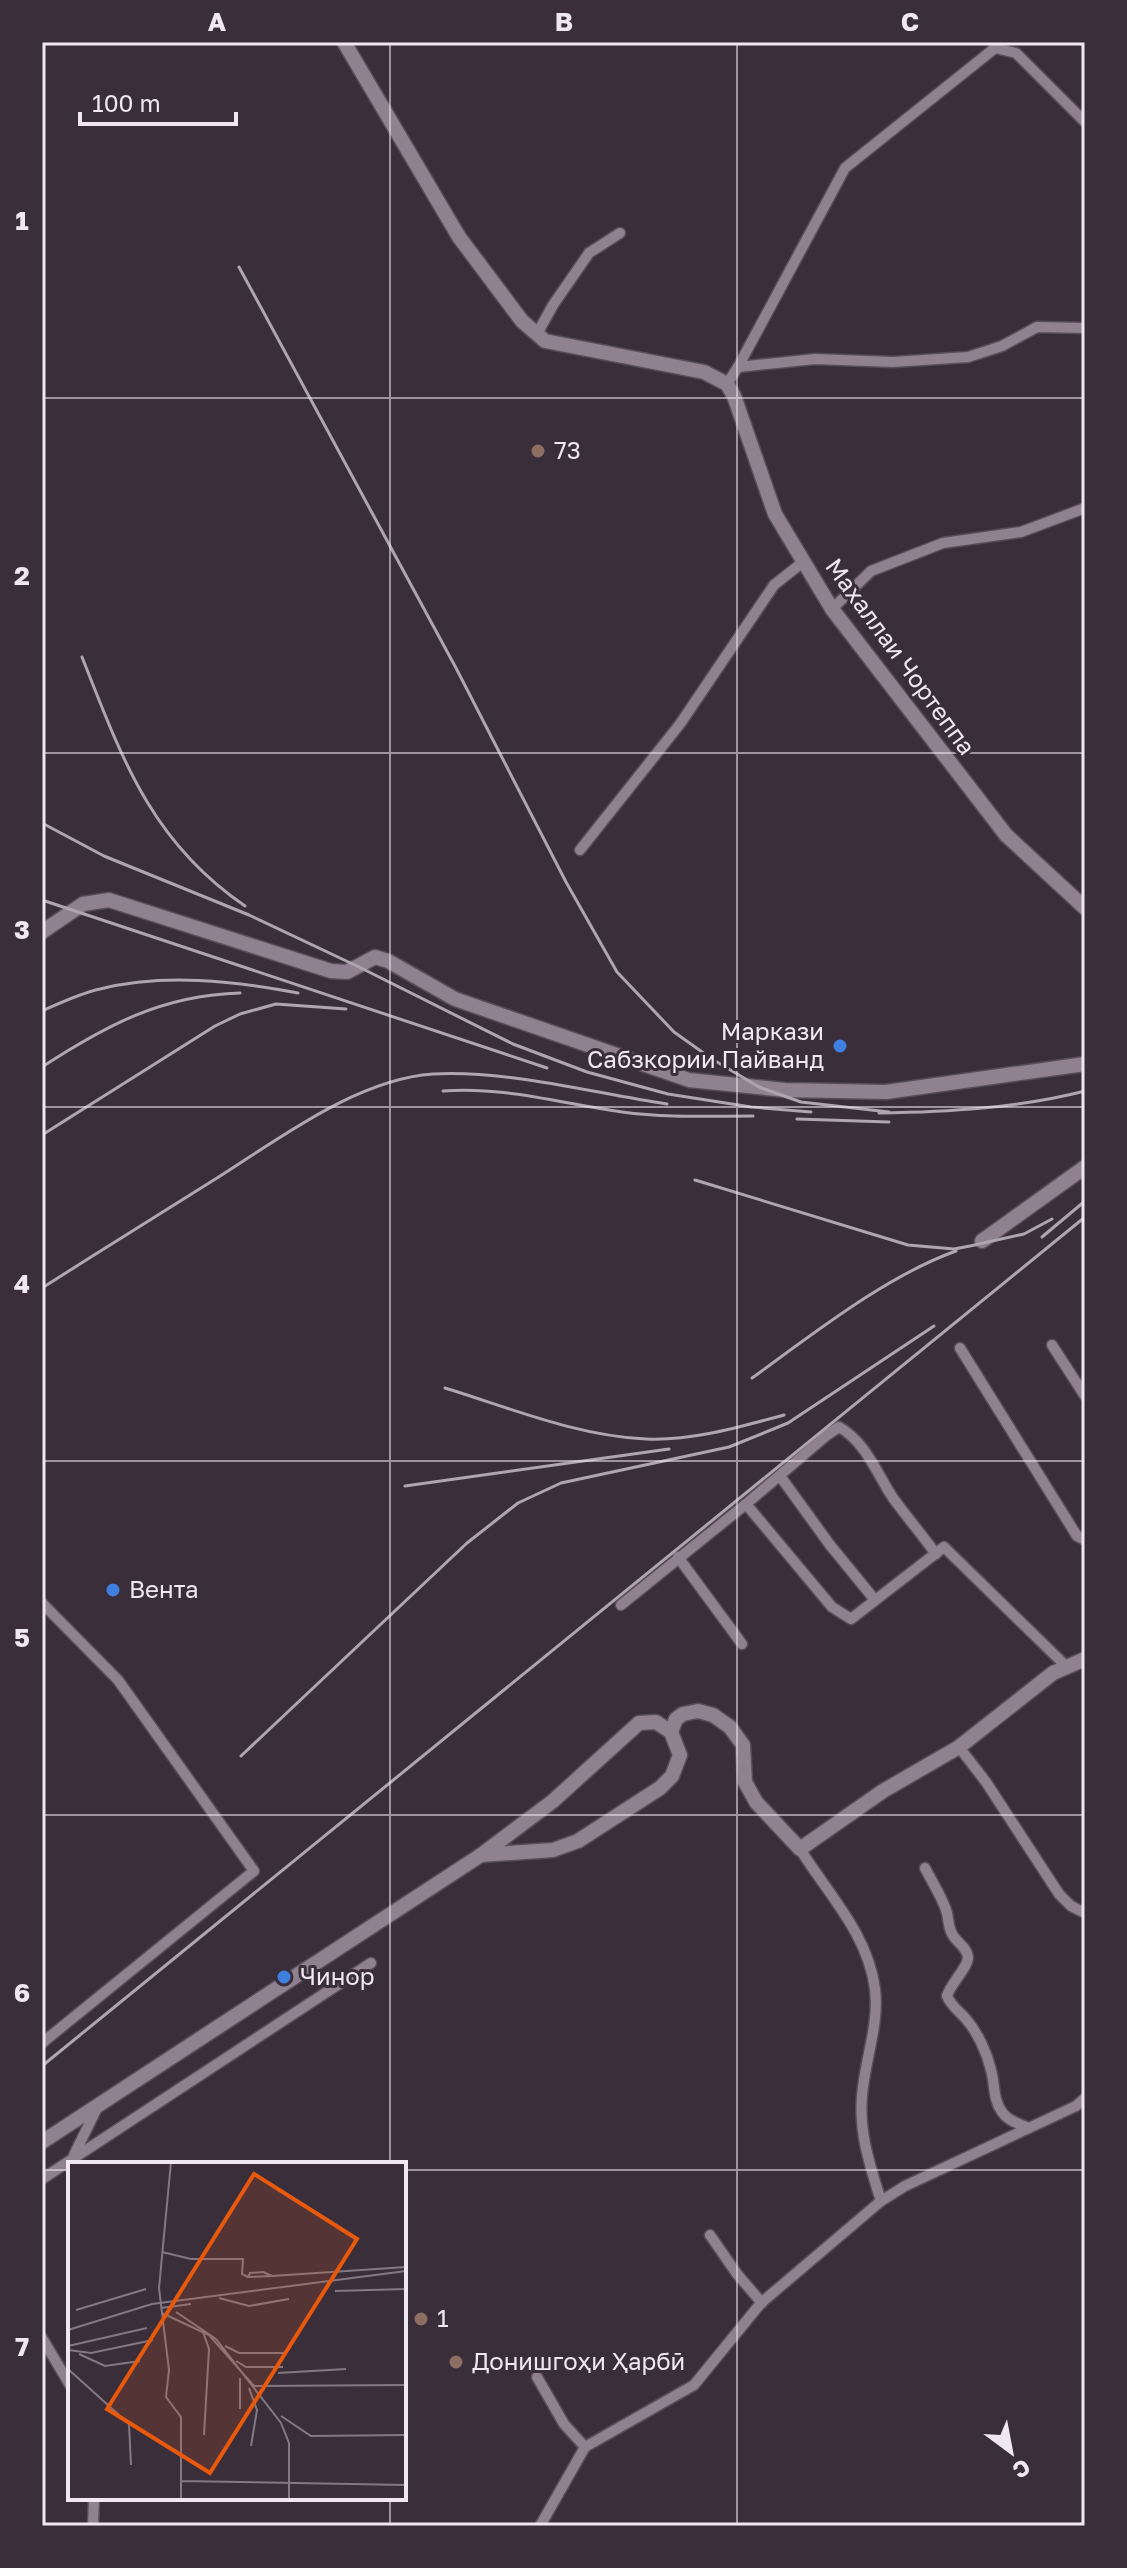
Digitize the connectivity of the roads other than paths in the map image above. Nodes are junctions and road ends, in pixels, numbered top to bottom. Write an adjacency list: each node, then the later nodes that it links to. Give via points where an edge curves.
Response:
1 (344, 42): 5 (street, via 459,237)
2 (1085, 122): 6 (street, via 1016,53 995,48 845,168)
3 (620, 233): 5 (street, via 589,253)
4 (1085, 328): 6 (street, via 1037,327 968,357 893,362 815,359)
5 (537, 334): 7 (street, via 545,341 704,372)
6 (738, 367): 7 (street)
7 (727, 384): 9 (street, Махаллаи Чортеппа, via 775,514)
8 (1085, 508): 10 (street, via 1021,532 943,543 871,571)
9 (803, 562): 10 (street, Махаллаи Чортеппа); 11 (street, via 774,585 680,724)
10 (832, 609): 12 (street, Махаллаи Чортеппа, via 1006,835)
11 (580, 850)
12 (1085, 908)
13 (42, 932): 14 (street, via 83,904 109,900 331,971 347,972 375,957 455,999 689,1080 785,1090 886,1092)
14 (1085, 1064)
15 (1085, 1167): 16 (street)
16 (982, 1241)
17 (1052, 1345): 19 (street)
18 (960, 1348): 22 (street, via 1077,1536)
19 (1085, 1396)
20 (780, 1476): 21 (street); 23 (street, via 839,1427 863,1450); 25 (street)
21 (746, 1504): 24 (street); 25 (street, via 832,1607 851,1619)
22 (1085, 1540)
23 (936, 1554): 25 (street); 30 (street, via 944,1547)
24 (678, 1557): 27 (street); 28 (street)
25 (875, 1600)
26 (42, 1603): 38 (street, via 118,1680 254,1871)
27 (621, 1605)
28 (742, 1644)
29 (1085, 1659): 30 (street)
30 (1067, 1667): 32 (street)
31 (671, 1732): 33 (street, via 676,1719 698,1711 730,1727 743,1745 745,1782 756,1802); 34 (street, via 656,1722 639,1723 553,1801); 34 (street, via 680,1755 672,1776 660,1788 578,1841 553,1850)
32 (959, 1747): 33 (street, via 883,1791); 36 (street, via 1059,1894)
33 (800, 1849): 45 (street, via 851,1922 875,1987 861,2120)
34 (481, 1855): 40 (street)
35 (925, 1868): 41 (street, via 947,1913 948,1927 968,1956 947,1996 979,2039 1002,2113)
36 (1085, 1913)
37 (371, 1963): 43 (street)
38 (42, 2043)
39 (1085, 2098): 41 (street)
40 (99, 2103): 42 (street); 43 (street)
41 (1029, 2128): 45 (street)
42 (42, 2142)
43 (73, 2157): 44 (street)
44 (42, 2179)
45 (881, 2201): 47 (street)
46 (710, 2235): 47 (street)
47 (762, 2303): 51 (street, via 694,2385)
48 (42, 2338): 50 (street)
49 (537, 2377): 51 (street, via 564,2424)
50 (68, 2382)
51 (585, 2447): 54 (street)
52 (94, 2500): 53 (street)
53 (93, 2526)
54 (540, 2526)

